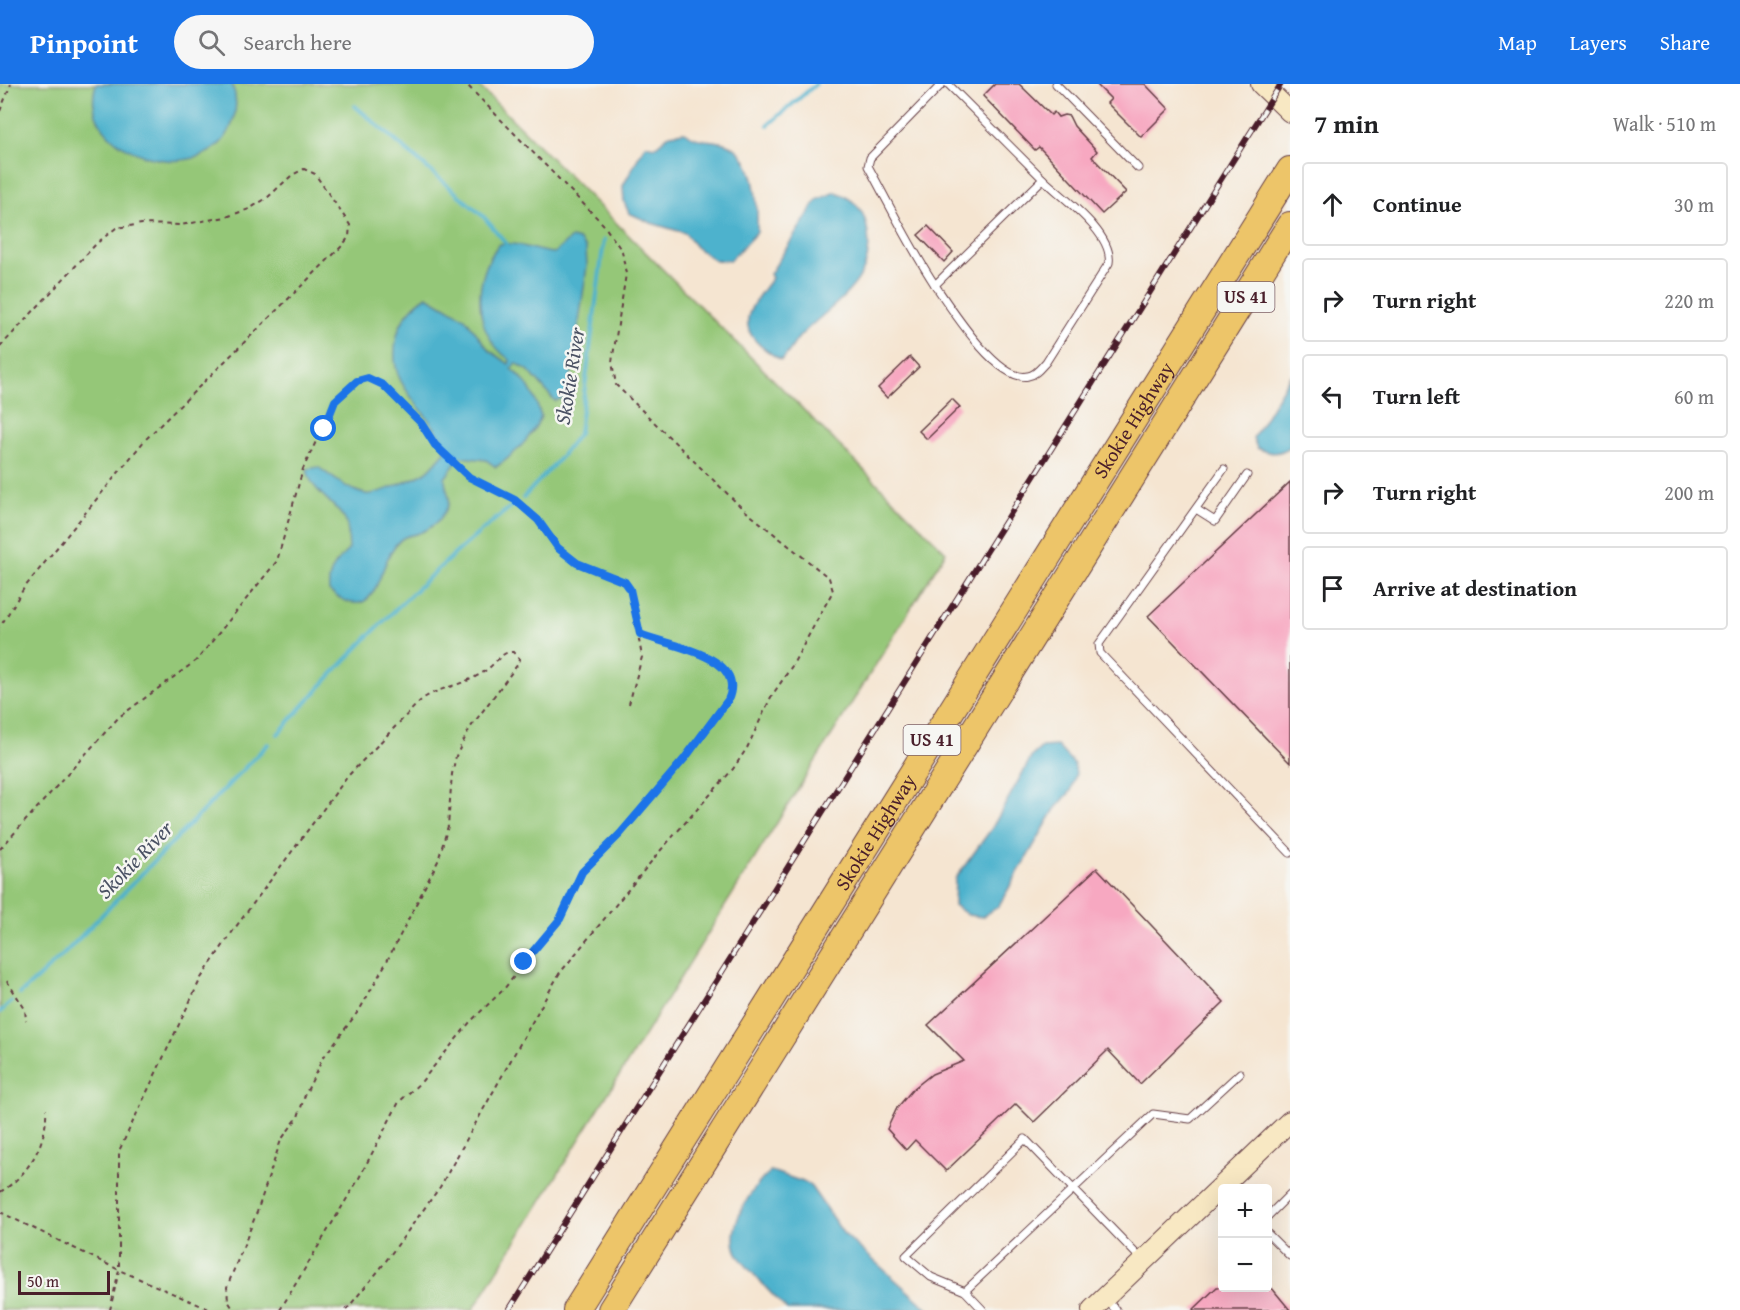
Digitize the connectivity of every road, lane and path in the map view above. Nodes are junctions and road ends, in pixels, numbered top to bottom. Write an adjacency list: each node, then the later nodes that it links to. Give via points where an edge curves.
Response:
1 (11, 84): 7 (path)
2 (466, 84): 45 (path, via 603,224 622,251 626,274 612,362 616,386 743,509 829,578 833,591 733,769 559,974 440,1187)
3 (942, 84): 13 (lane, via 870,158 868,166)
4 (948, 84): 11 (lane)
5 (1056, 84): 9 (lane)
6 (1261, 84): 8 (street)
7 (0, 111)
8 (1290, 112)
9 (1138, 168)
10 (1290, 170): 46 (highway, Skokie Highway / US 41)
11 (1043, 179): 13 (lane); 13 (lane, via 1106,241 1110,253 1109,263 1037,371 1022,376 999,364 972,336)
12 (1290, 225): 47 (highway, Skokie Highway / US 41)
13 (935, 285)
14 (0, 347): 18 (path, via 97,243 116,228 180,225 226,217 267,198 304,169 312,171 350,225 349,237 341,246 145,440 24,588)
15 (1224, 469): 17 (lane)
16 (1247, 475): 17 (lane, via 1215,521)
17 (1196, 509): 22 (lane, via 1099,644 1100,654)
18 (0, 627)
19 (640, 634): 20 (path, via 642,657); 21 (path, via 625,582 577,563 558,548 543,525 515,500 477,482 440,452 421,423 383,385 368,378 357,381 335,401 303,469 277,561 197,660 119,717); 44 (path, via 712,658 730,679 732,692 728,700 685,758 582,872 560,919 504,989 399,1102 358,1180)
20 (629, 704)
21 (0, 849)
22 (1290, 853)
23 (8, 981): 24 (path, via 25,1009)
24 (26, 1021)
25 (1240, 1073): 29 (lane, via 1190,1119 1153,1114)
26 (46, 1109): 30 (path, via 39,1148 15,1182)
27 (1290, 1121): 28 (street)
28 (1227, 1184)
29 (1071, 1188): 37 (lane); 39 (lane); 39 (lane, via 1025,1139 906,1256 931,1277)
30 (0, 1192)
31 (1218, 1193): 37 (street)
32 (1290, 1194): 33 (lane)
33 (1272, 1211)
34 (0, 1212): 38 (path)
35 (1272, 1238): 36 (lane)
36 (1290, 1256)
37 (1143, 1262): 40 (street)
38 (119, 1270): 41 (path); 42 (path); 43 (path, via 119,1151 208,966 348,776 418,703 428,695 472,680 504,654 513,652 518,664 470,728 456,756 448,826 438,861 360,1009 327,1051 298,1117 281,1140 258,1212 227,1287 228,1301)
39 (965, 1291): 48 (lane)
40 (1104, 1306)
41 (110, 1310)
42 (211, 1310)
43 (234, 1310)
44 (280, 1310)
45 (346, 1310)
46 (576, 1310)
47 (611, 1310)
48 (983, 1310)

